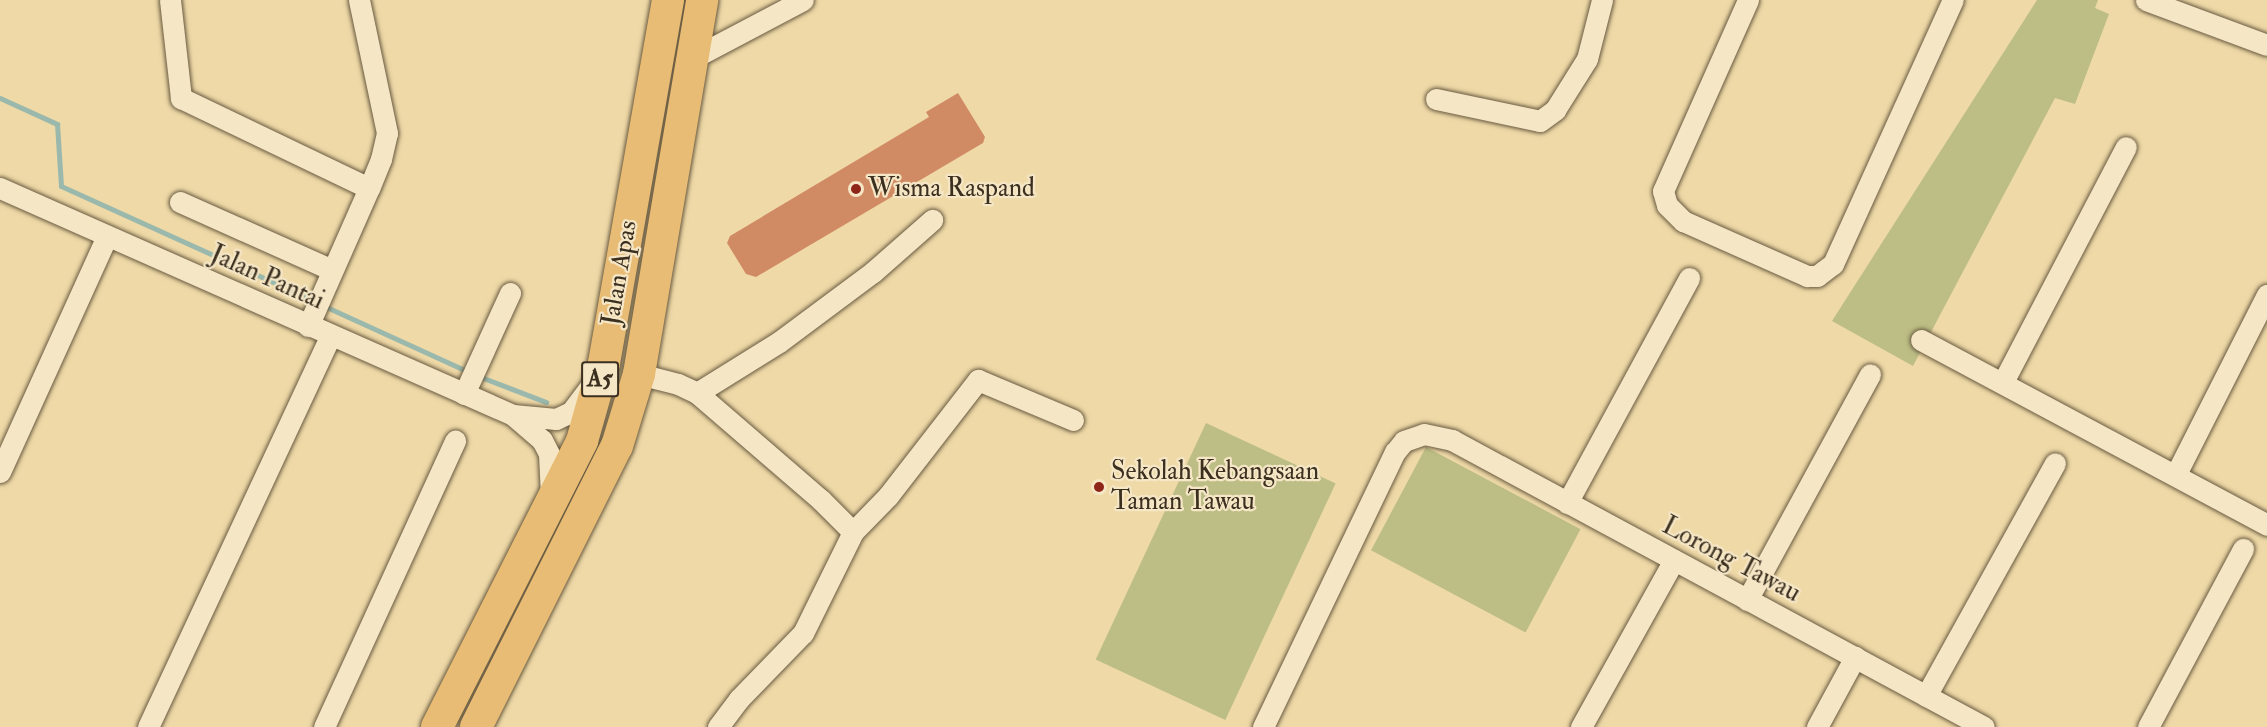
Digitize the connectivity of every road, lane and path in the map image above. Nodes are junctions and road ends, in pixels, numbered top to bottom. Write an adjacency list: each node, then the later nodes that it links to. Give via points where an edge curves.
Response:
1 (170, 0): 15 (street, via 182,98)
2 (359, 0): 15 (street, via 387,133)
3 (668, 0): 26 (highway, Jalan Apas / A5)
4 (702, 0): 11 (highway, Jalan Apas / A5)
5 (803, 0): 11 (street)
6 (1602, 0): 12 (street, via 1587,59 1555,110 1540,121)
7 (1748, 0): 8 (street, via 1663,191 1667,205 1683,221 1807,276 1817,276 1833,264)
8 (1953, 0)
9 (2146, 0): 10 (street)
10 (2267, 45)
11 (693, 58): 27 (highway, Jalan Apas / A5)
12 (1436, 99)
13 (2126, 147): 29 (street)
14 (0, 188): 18 (street, Jalan Pantai)
15 (369, 188): 19 (street)
16 (180, 202): 19 (street)
17 (932, 220): 31 (street, via 873,272 798,328)
18 (107, 236): 23 (street, Jalan Pantai); 36 (street)
19 (328, 278): 23 (street)
20 (1689, 278): 38 (street)
21 (510, 293): 30 (street)
22 (2267, 295): 37 (street)
23 (311, 320): 24 (street, Jalan Pantai)
24 (330, 336): 30 (street, Jalan Pantai); 47 (street)
25 (1921, 340): 29 (street)
26 (604, 363): 32 (street, via 571,411 556,419); 39 (highway, Jalan Apas / A5, via 582,441)
27 (639, 374): 31 (street); 50 (highway, Jalan Apas / A5, via 617,446)
28 (1870, 374): 44 (street)
29 (2003, 382): 37 (street)
30 (467, 388): 32 (street, Jalan Pantai)
31 (697, 393): 41 (street)
32 (513, 415): 39 (street, via 542,440 549,454)
33 (1073, 420): 41 (street, via 978,380 888,496)
34 (455, 441): 48 (street)
35 (2055, 463): 46 (street)
36 (0, 472)
37 (2176, 474): 40 (street)
38 (1567, 503): 43 (street, Lorong Tawau); 52 (street, Lorong Tawau, via 1452,441 1414,435 1395,452)
39 (551, 506): 49 (highway, Jalan Apas / A5)
40 (2267, 525)
41 (853, 532): 51 (street, via 803,633 739,699)
42 (2243, 549): 56 (street)
43 (1674, 560): 44 (street, Lorong Tawau); 53 (street)
44 (1748, 600): 45 (street, Lorong Tawau)
45 (1855, 657): 46 (street, Lorong Tawau); 54 (street)
46 (1926, 696): 55 (street, Lorong Tawau)
47 (148, 727)
48 (324, 727)
49 (437, 727)
50 (476, 727)
51 (718, 727)
52 (1263, 727)
53 (1581, 727)
54 (1817, 727)
55 (1984, 727)
56 (2148, 727)

